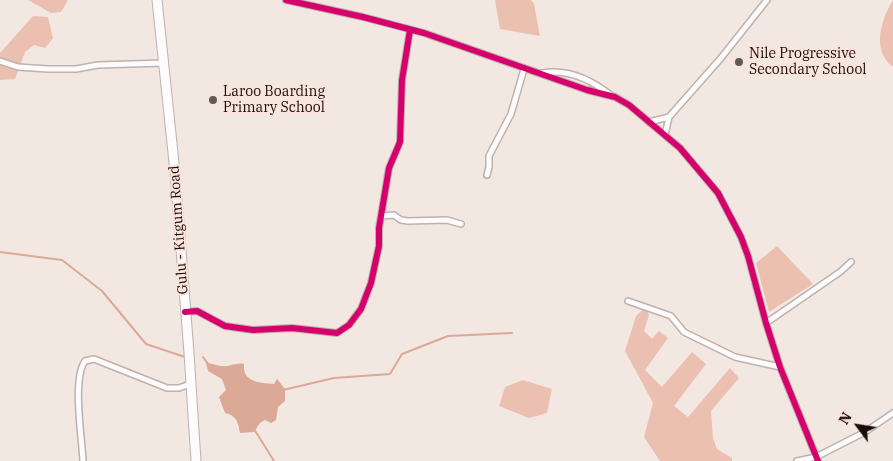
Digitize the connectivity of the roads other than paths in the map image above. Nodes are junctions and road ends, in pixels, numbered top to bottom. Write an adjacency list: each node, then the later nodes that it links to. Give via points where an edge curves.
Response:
1 (157, 0): 6 (main road, Gulu - Kitgum Road)
2 (286, 0): 4 (street)
3 (767, 0): 10 (street)
4 (410, 30): 7 (street); 14 (street, via 402,80 400,142 389,168)
5 (0, 61): 6 (street, via 18,67 48,69)
6 (163, 63): 18 (main road, Gulu - Kitgum Road)
7 (524, 69): 8 (street); 13 (street, via 509,119 488,156)
8 (541, 73): 9 (street); 9 (street, via 572,74 594,82)
9 (615, 97): 11 (street)
10 (669, 117): 11 (street); 12 (street)
11 (649, 122): 12 (street)
12 (665, 135): 19 (street, via 708,180 732,218 748,256)
13 (487, 175)
14 (382, 216): 15 (street, via 394,215 401,220 447,220); 18 (street, via 371,284 361,309 343,330 253,330 225,326 196,311)
15 (461, 224)
16 (851, 262): 19 (street)
17 (628, 301): 20 (street, via 671,316 684,332 735,357)
18 (185, 312): 21 (main road, Gulu - Kitgum Road)
19 (766, 323): 20 (street)
20 (780, 367): 23 (street)
21 (190, 384): 24 (street, via 167,388 94,358 85,361 79,379); 25 (main road, Gulu - Kitgum Road)
22 (893, 413): 23 (street)
23 (817, 459): 26 (street)
24 (82, 461)
25 (196, 461)
26 (797, 461)

